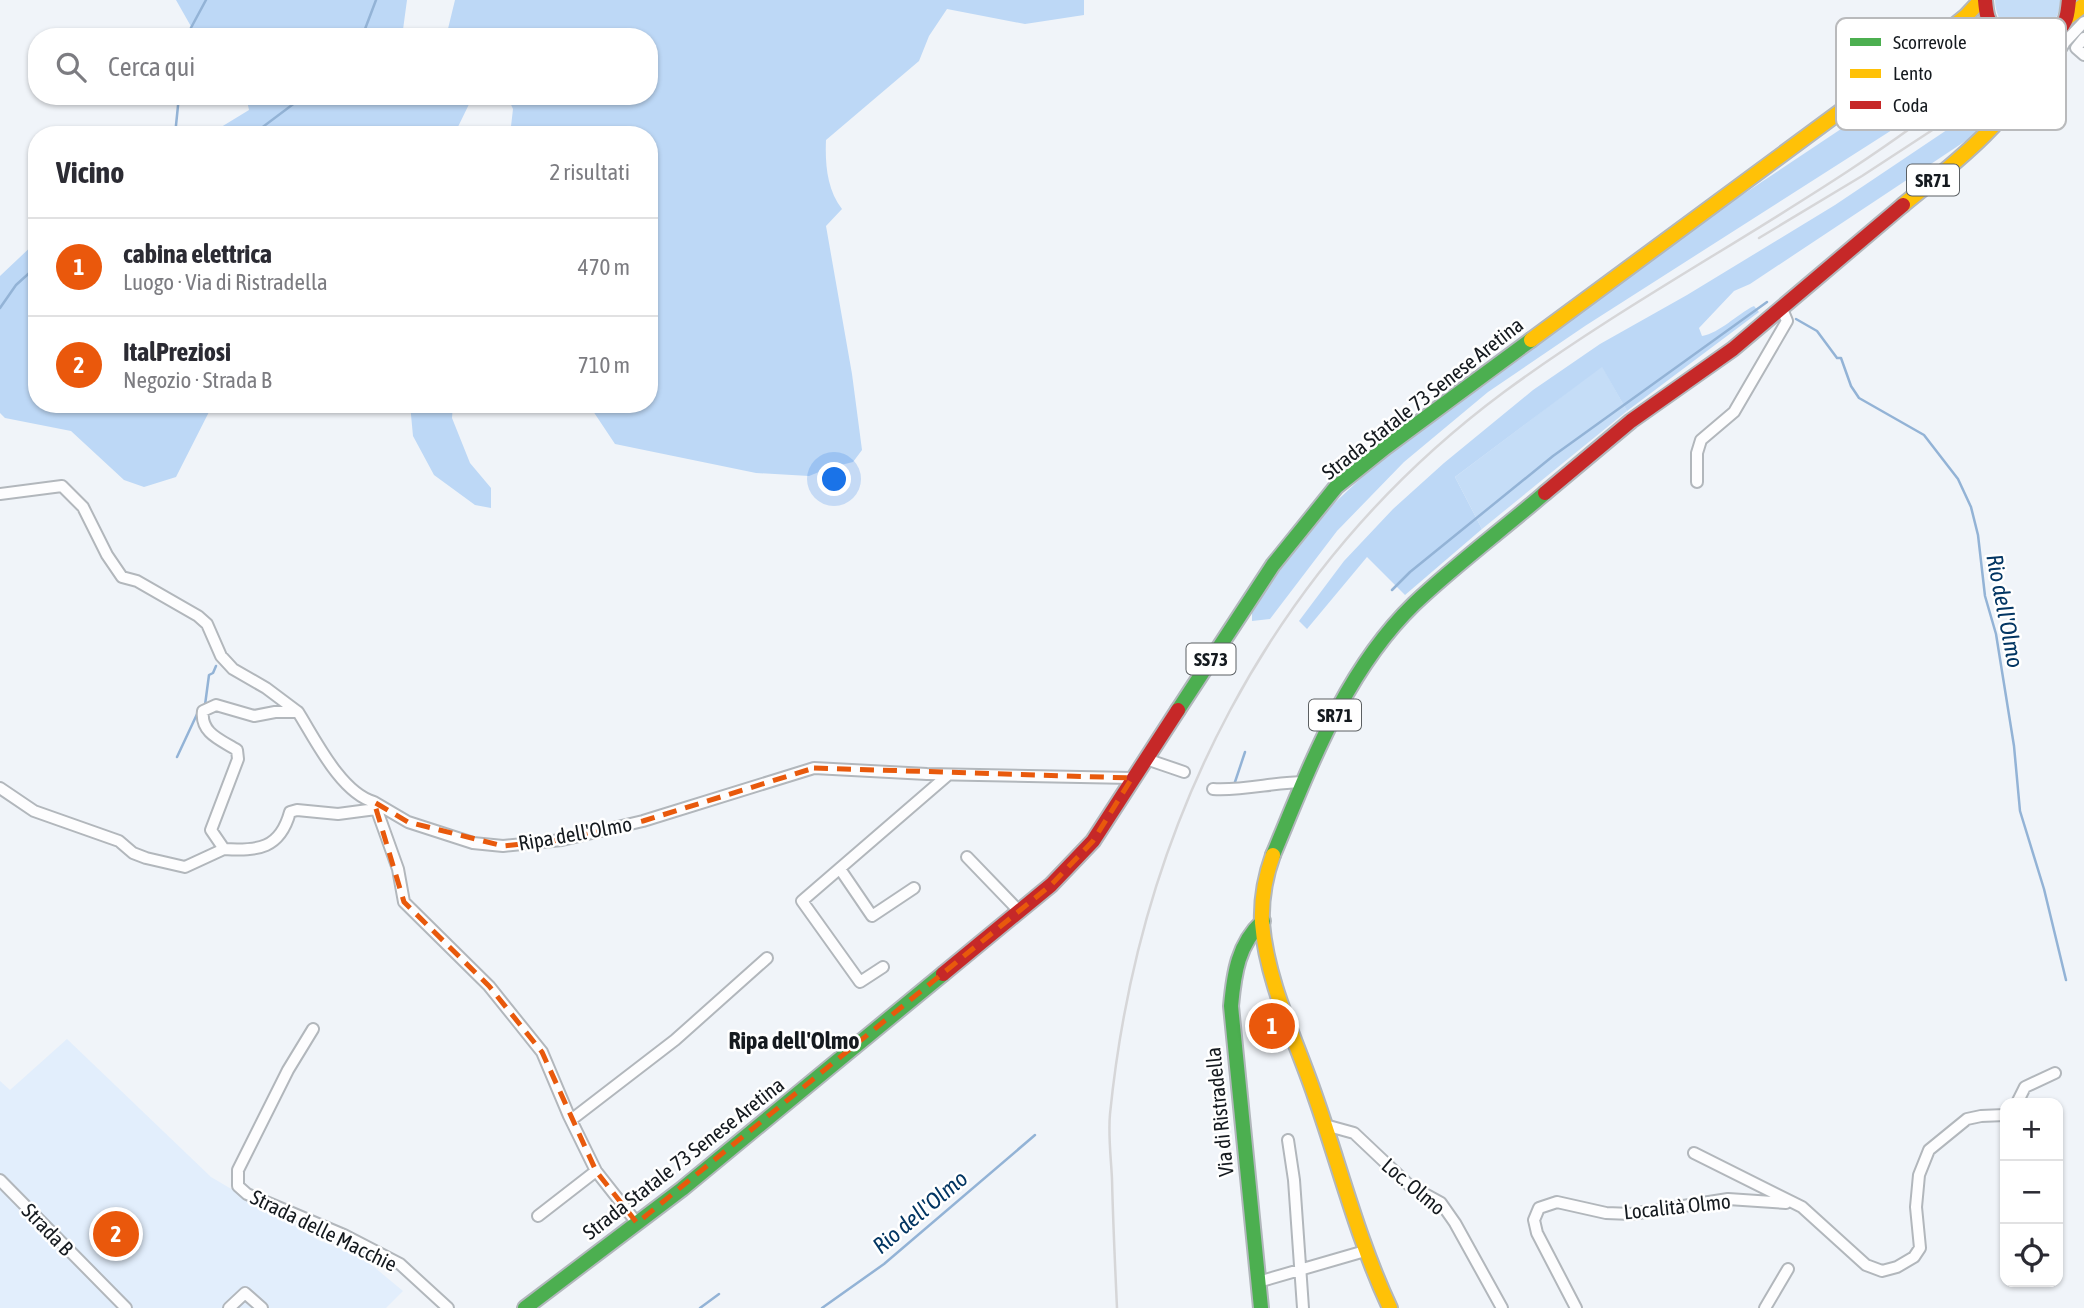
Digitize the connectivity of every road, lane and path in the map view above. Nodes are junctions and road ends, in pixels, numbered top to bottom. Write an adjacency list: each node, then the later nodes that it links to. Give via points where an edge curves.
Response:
1 (1983, 0): 4 (main road, Strada Statale 73 Senese Aretina / SS73); 5 (main road, Strada Statale 73 Senese Aretina / SS73)
2 (2069, 0): 6 (main road)
3 (2084, 5): 6 (main road)
4 (1964, 18)
5 (1988, 18)
6 (2067, 18)
7 (2084, 22): 9 (street)
8 (2084, 38): 10 (street, via 2076,48)
9 (2066, 41)
10 (2084, 55)
11 (1836, 115): 19 (main road, Strada Statale 73 Senese Aretina / SS73, via 1336,487 1273,565)
12 (1988, 130): 14 (main road, SR71)
13 (2003, 130): 14 (main road, SR71, via 1831,277)
14 (1798, 296): 15 (main road, SR71)
15 (1782, 309): 16 (street, via 1787,321 1734,412 1701,440); 23 (main road, SR71, via 1632,421 1414,604 1387,632 1354,679)
16 (1698, 482)
17 (0, 494): 18 (street, via 62,486 83,507 122,577 198,616 233,669)
18 (299, 712): 26 (street, Ripa dell'Olmo, via 345,781); 27 (street, via 254,716 216,705 203,711 201,722 206,731 237,750 238,760 211,830)
19 (1146, 759): 20 (street); 22 (main road, Strada Statale 73 Senese Aretina / SS73)
20 (1184, 772)
21 (948, 775): 22 (street, Ripa dell'Olmo); 26 (street, Ripa dell'Olmo, via 814,768 643,821 562,840 503,846 472,843); 29 (street)
22 (1132, 778): 31 (main road, Strada Statale 73 Senese Aretina / SS73, via 1093,841)
23 (1305, 782): 25 (street); 32 (main road, SR71, via 1270,866 1262,897)
24 (0, 788): 27 (street, via 34,811 119,841 146,858 185,867)
25 (1213, 789)
26 (375, 806): 27 (street, via 338,814 297,810 290,812 280,835 265,847); 39 (street, via 398,869 404,902 489,986 542,1052)
27 (224, 849)
28 (967, 857): 31 (street)
29 (840, 869): 30 (street, via 872,916); 34 (street, via 802,901 860,982)
30 (914, 888)
31 (1020, 912): 47 (main road, Strada Statale 73 Senese Aretina / SS73)
32 (1263, 921): 40 (main road, SR71, via 1269,966); 51 (main road, Via di Ristradella, via 1252,929 1236,960 1230,1006)
33 (767, 958): 39 (street, via 674,1040)
34 (883, 967)
35 (313, 1029): 55 (street, Strada delle Macchie, via 238,1170 238,1186 400,1264)
36 (2055, 1073): 37 (street, via 2025,1087)
37 (2020, 1098)
38 (2000, 1115): 45 (street, Località Olmo, via 1967,1119 1929,1150 1919,1175 1916,1207 1920,1248 1896,1267 1882,1271 1866,1265)
39 (571, 1120): 43 (street)
40 (1325, 1125): 48 (main road, SR71); 60 (street, Loc. Olmo, via 1354,1133 1410,1186 1440,1203)
41 (1288, 1140): 49 (street)
42 (1694, 1153): 45 (street, Località Olmo)
43 (596, 1171): 46 (street); 47 (street)
44 (0, 1180): 52 (street, Strada B)
45 (1802, 1207): 61 (street, Località Olmo, via 1728,1199 1632,1214 1557,1202 1539,1208 1534,1220 1537,1233)
46 (538, 1216)
47 (637, 1223): 56 (main road, Strada Statale 73 Senese Aretina / SS73)
48 (1365, 1251): 49 (street); 59 (main road, SR71)
49 (1300, 1268): 51 (street); 58 (street)
50 (1788, 1269): 62 (street)
51 (1258, 1282): 57 (main road, Via di Ristradella)
52 (126, 1308)
53 (229, 1308): 54 (street, via 245,1293)
54 (262, 1308)
55 (447, 1308)
56 (525, 1308)
57 (1261, 1308)
58 (1304, 1308)
59 (1390, 1308)
60 (1502, 1308)
61 (1576, 1308)
62 (1765, 1308)

